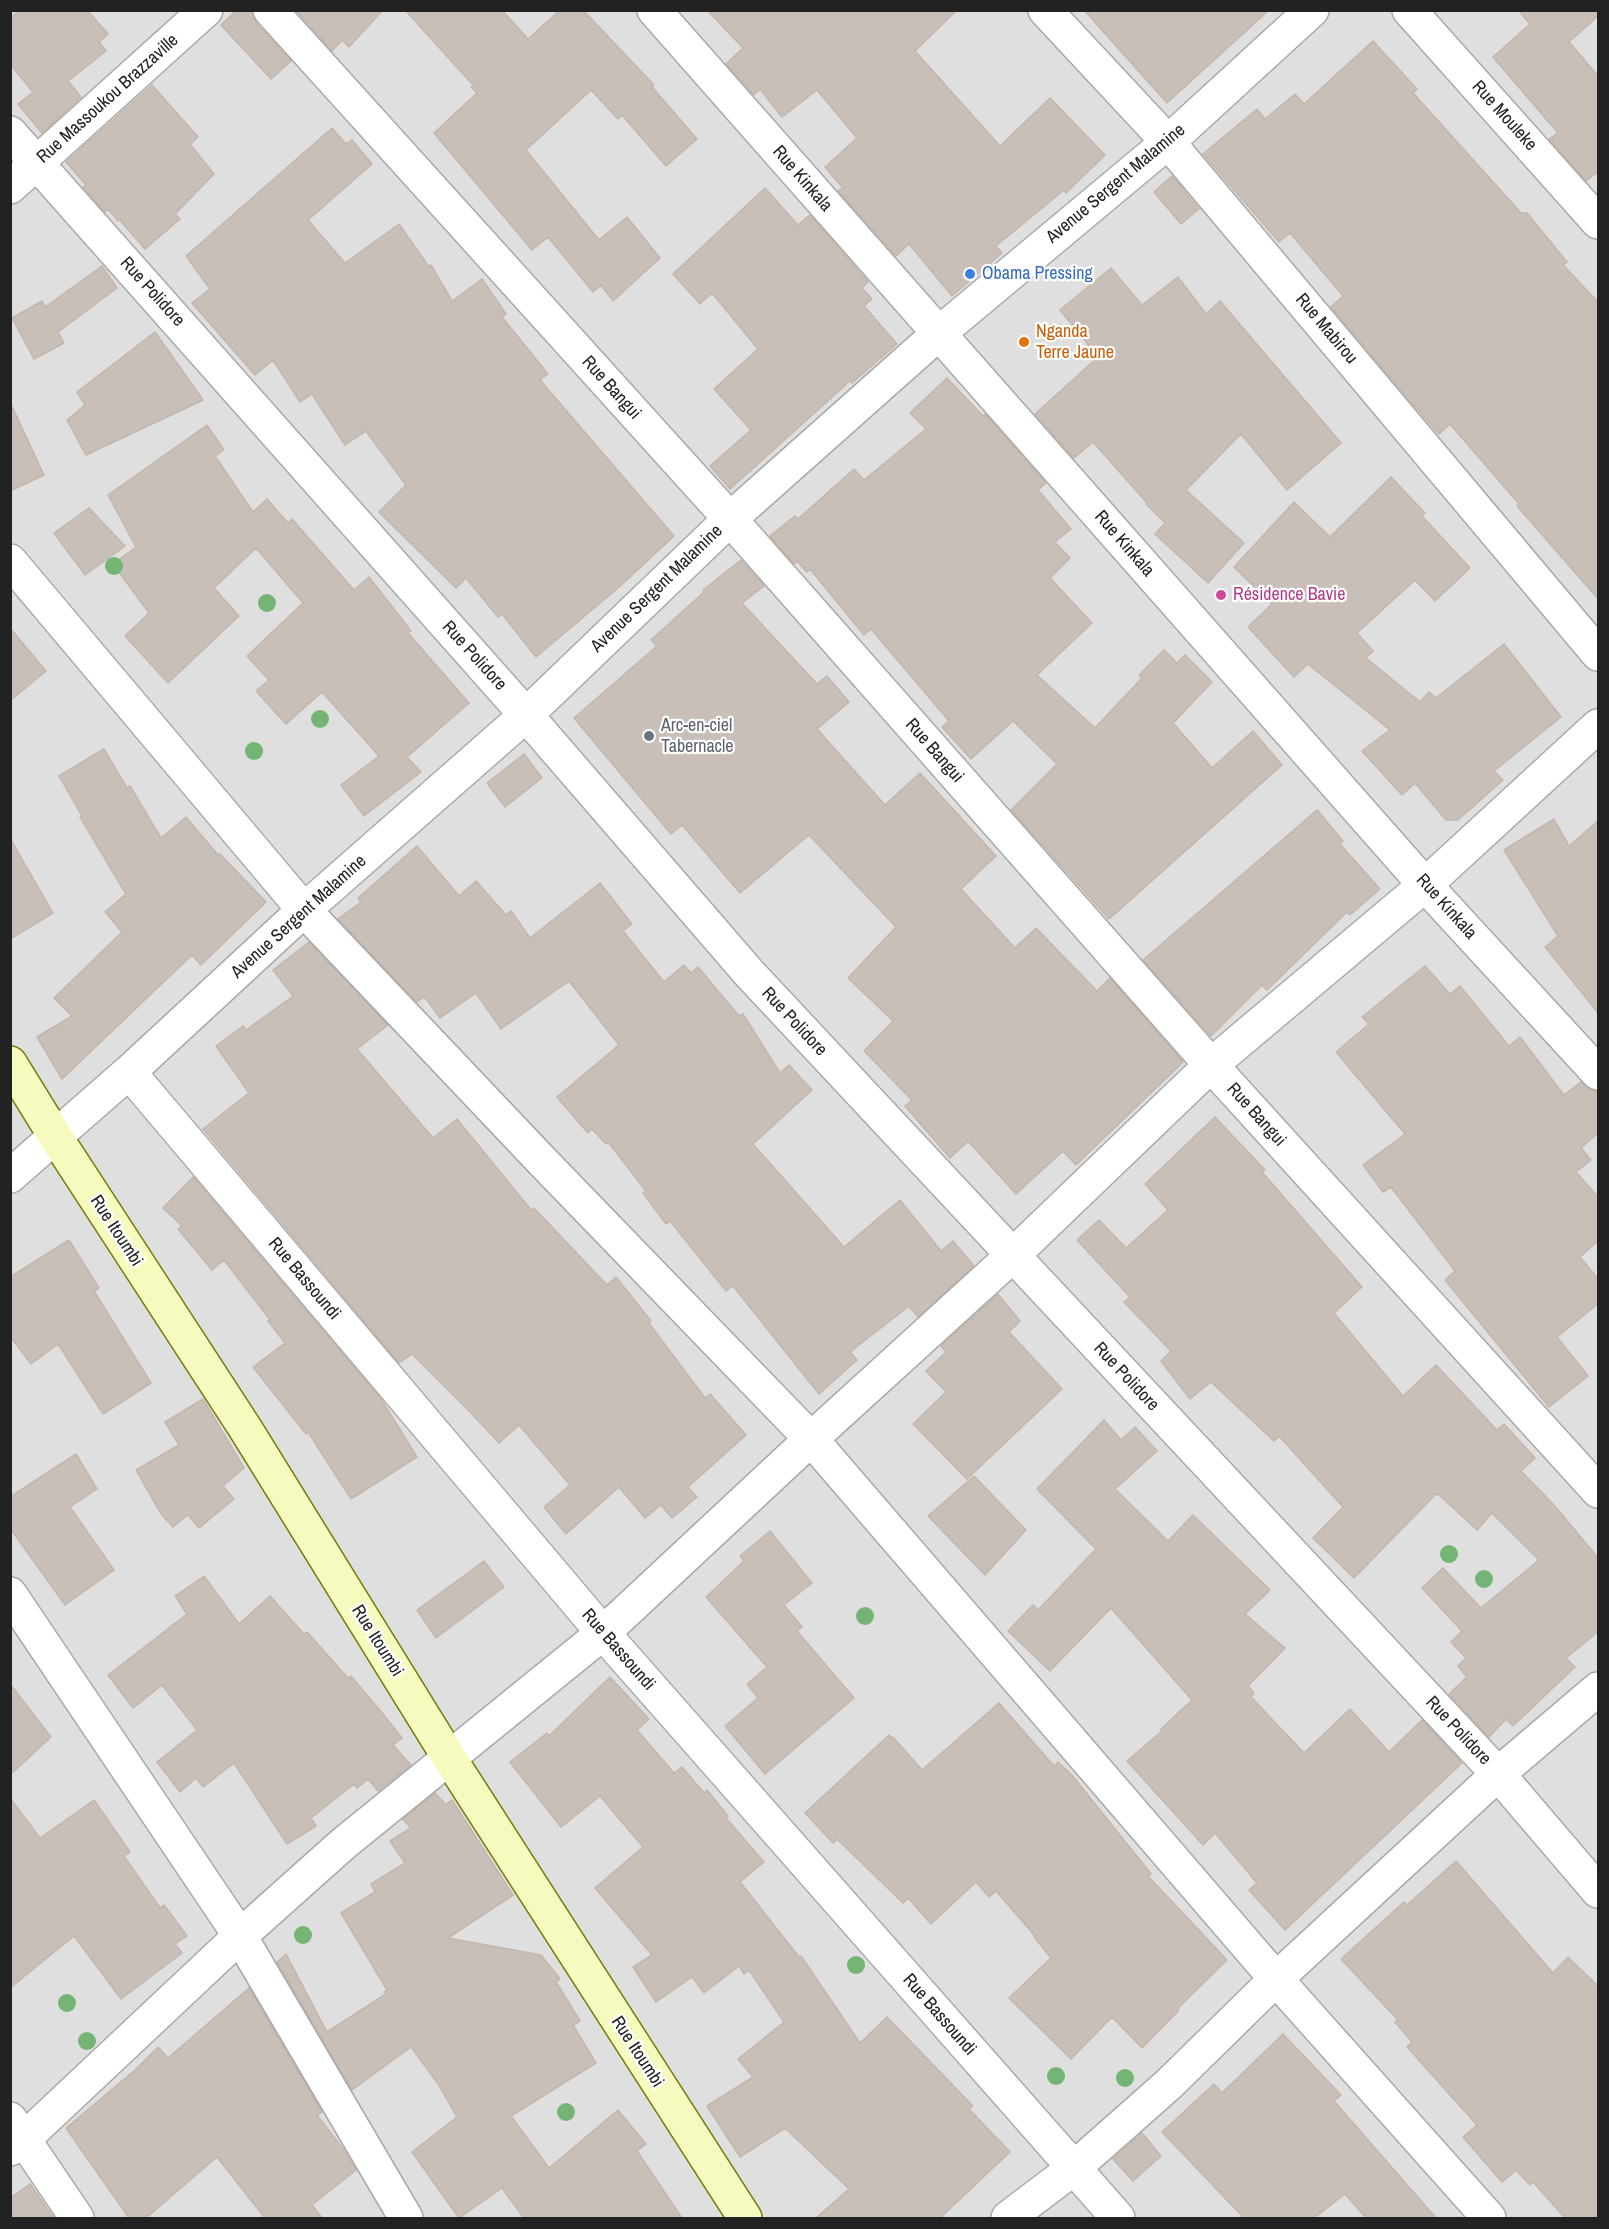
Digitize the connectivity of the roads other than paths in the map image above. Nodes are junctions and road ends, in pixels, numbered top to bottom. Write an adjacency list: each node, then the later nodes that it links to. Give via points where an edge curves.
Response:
1 (206, 10): 9 (street, Rue Massoukou Brazzaville)
2 (270, 10): 13 (street, Rue Bangui)
3 (654, 10): 12 (street, Rue Kinkala)
4 (1045, 10): 8 (street, Rue Mabirou)
5 (1312, 10): 8 (street, Avenue Sergent Malamine)
6 (1409, 10): 11 (street, Rue Mouleke)
7 (10, 133): 9 (street, Rue Polidore)
8 (1168, 142): 12 (street, Avenue Sergent Malamine); 15 (street, Rue Mabirou)
9 (38, 163): 10 (street, Rue Massoukou Brazzaville); 16 (street, Rue Polidore)
10 (10, 187)
11 (1599, 222)
12 (939, 334): 13 (street, Avenue Sergent Malamine); 18 (street, Rue Kinkala)
13 (729, 519): 16 (street, Avenue Sergent Malamine); 21 (street, Rue Bangui)
14 (10, 561): 19 (street)
15 (1599, 654)
16 (526, 715): 19 (street, Avenue Sergent Malamine); 26 (street, Rue Polidore, via 749,973)
17 (1599, 726): 18 (street)
18 (1425, 885): 21 (street); 23 (street, Rue Kinkala)
19 (304, 910): 22 (street, Avenue Sergent Malamine); 27 (street)
20 (10, 1063): 24 (street, Rue Itoumbi)
21 (1211, 1065): 26 (street); 28 (street, Rue Bangui)
22 (129, 1072): 24 (street, Avenue Sergent Malamine); 30 (street, Rue Bassoundi)
23 (1599, 1073)
24 (55, 1137): 25 (street, Avenue Sergent Malamine); 32 (street, Rue Itoumbi, via 245,1428)
25 (10, 1176)
26 (1012, 1256): 27 (street); 33 (street, Rue Polidore)
27 (811, 1438): 30 (street); 36 (street)
28 (1599, 1491)
29 (10, 1594): 35 (street)
30 (603, 1633): 32 (street); 38 (street, Rue Bassoundi)
31 (1599, 1689): 33 (street)
32 (448, 1756): 35 (street); 41 (street, Rue Itoumbi)
33 (1498, 1774): 34 (street, Rue Polidore); 36 (street)
34 (1599, 1891)
35 (240, 1936): 37 (street); 40 (street)
36 (1276, 1978): 38 (street, via 1169,2084); 44 (street)
37 (15, 2136): 39 (street)
38 (1074, 2168): 42 (street); 43 (street, Rue Bassoundi)
39 (77, 2218)
40 (405, 2218)
41 (745, 2218)
42 (1008, 2218)
43 (1118, 2218)
44 (1489, 2218)

